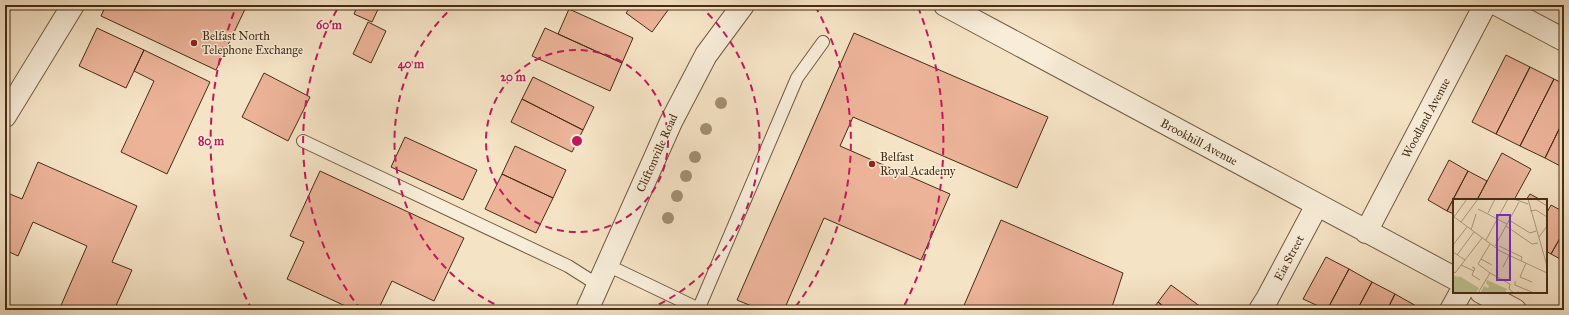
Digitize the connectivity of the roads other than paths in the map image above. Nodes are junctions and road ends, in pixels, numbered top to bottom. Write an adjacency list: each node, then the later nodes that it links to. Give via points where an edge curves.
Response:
1 (73, 5): 8 (street)
2 (744, 5): 12 (street, Cliftonville Road, via 706,55 671,122)
3 (945, 5): 10 (street, Brookhill Avenue)
4 (1485, 5): 11 (street, Woodland Avenue)
5 (1498, 5): 6 (street)
6 (1564, 40)
7 (823, 42): 18 (lane, via 797,78)
8 (5, 116)
9 (303, 141): 14 (lane, via 568,266)
10 (1317, 205): 11 (street, Brookhill Avenue); 19 (street, Eia Street)
11 (1366, 232): 13 (street, Brookhill Avenue)
12 (607, 265): 14 (street, Cliftonville Road); 18 (lane)
13 (1453, 277)
14 (598, 285): 17 (street, Cliftonville Road)
15 (1460, 293): 20 (street)
16 (1483, 293): 21 (street)
17 (587, 310)
18 (698, 310)
19 (1260, 310)
20 (1451, 310)
21 (1515, 310)

